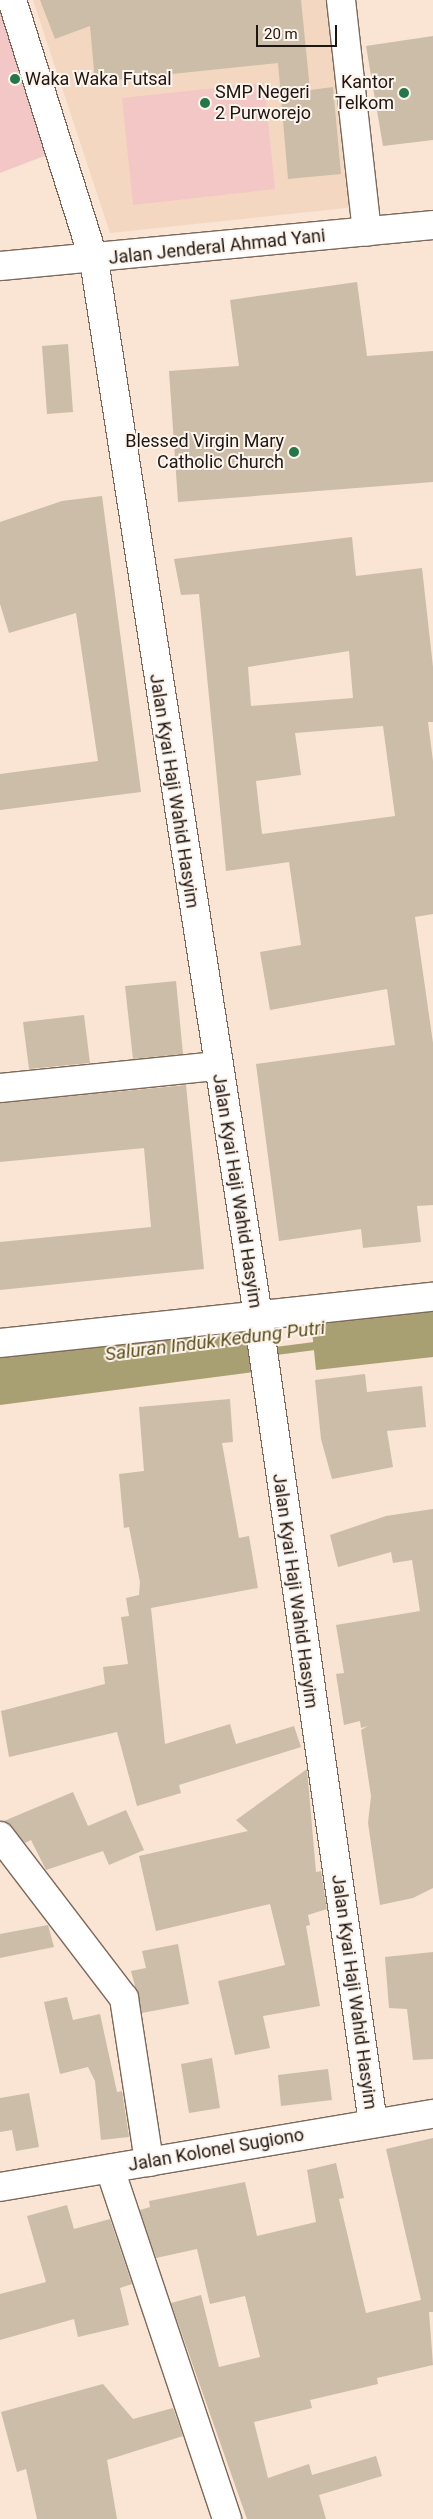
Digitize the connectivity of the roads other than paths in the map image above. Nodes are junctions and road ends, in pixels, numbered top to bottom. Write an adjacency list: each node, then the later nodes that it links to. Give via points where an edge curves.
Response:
1 (12, 0): 5 (street, Jalan Kyai Haji Wahid Hasyim)
2 (341, 0): 4 (street)
3 (433, 225): 4 (street, Jalan Jenderal Ahmad Yani)
4 (367, 232): 5 (street, Jalan Jenderal Ahmad Yani)
5 (94, 260): 6 (street, Jalan Jenderal Ahmad Yani); 7 (street, Jalan Kyai Haji Wahid Hasyim)
6 (0, 266)
7 (216, 1066): 8 (street); 10 (street, Jalan Kyai Haji Wahid Hasyim)
8 (0, 1088)
9 (433, 1297): 10 (street)
10 (258, 1316): 11 (street); 14 (street, Jalan Kyai Haji Wahid Hasyim)
11 (0, 1343)
12 (0, 1836): 15 (street, via 124,1998)
13 (433, 2114): 14 (street, Jalan Kolonel Sugiono)
14 (373, 2123): 15 (street, Jalan Kolonel Sugiono)
15 (149, 2162): 16 (street, Jalan Kolonel Sugiono)
16 (110, 2169): 17 (street, Jalan Kolonel Sugiono); 18 (street)
17 (0, 2187)
18 (227, 2519)

